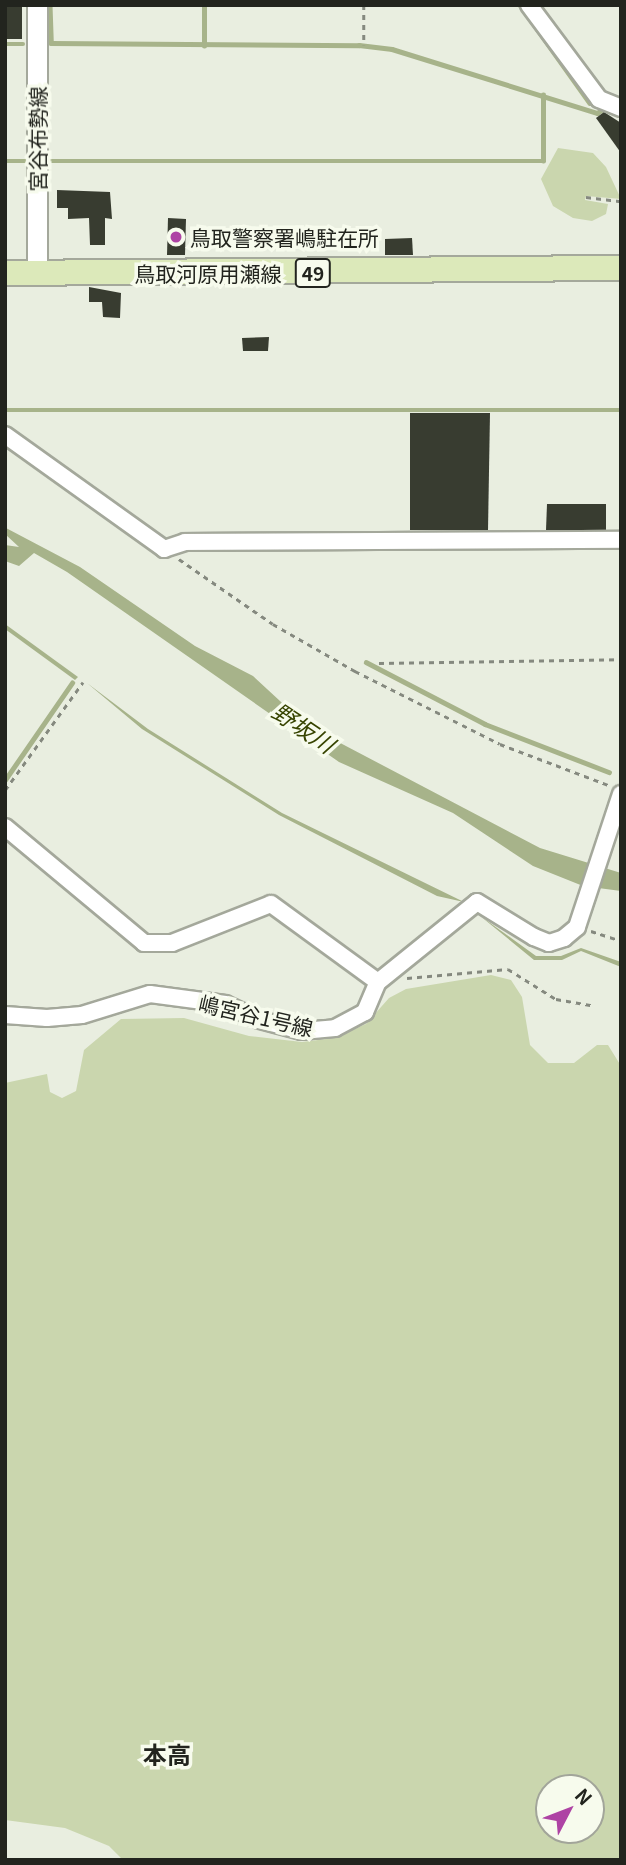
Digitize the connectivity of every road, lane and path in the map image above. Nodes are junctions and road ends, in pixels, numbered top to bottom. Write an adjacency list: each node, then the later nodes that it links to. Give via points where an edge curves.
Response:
1 (37, 5): 10 (street, 宮谷布勢線)
2 (364, 5): 4 (path)
3 (529, 5): 5 (street, via 599,99)
4 (364, 45)
5 (621, 108)
6 (586, 197): 7 (path)
7 (621, 201)
8 (621, 268): 10 (main road, 鳥取河原用瀬線 / 49)
9 (5, 273): 10 (main road, 鳥取河原用瀬線 / 49)
10 (37, 273)
11 (5, 435): 13 (street)
12 (621, 540): 13 (street, via 186,542)
13 (164, 549): 18 (path, via 273,624 355,671 559,770)
14 (621, 659): 15 (path)
15 (379, 663)
16 (83, 682): 17 (path)
17 (5, 790)
18 (621, 792): 20 (street)
19 (5, 827): 23 (street, via 144,943 172,943 271,904)
20 (578, 927): 21 (path); 22 (street, 嶋宮谷1号線, via 549,943 477,902)
21 (621, 941)
22 (391, 971): 23 (street, 嶋宮谷1号線); 24 (path, via 406,978 508,969 555,999)
23 (378, 982): 25 (street, 嶋宮谷1号線, via 365,1012 321,1031 260,1020 209,1000 150,994 82,1015)
24 (594, 1006)
25 (5, 1014)

